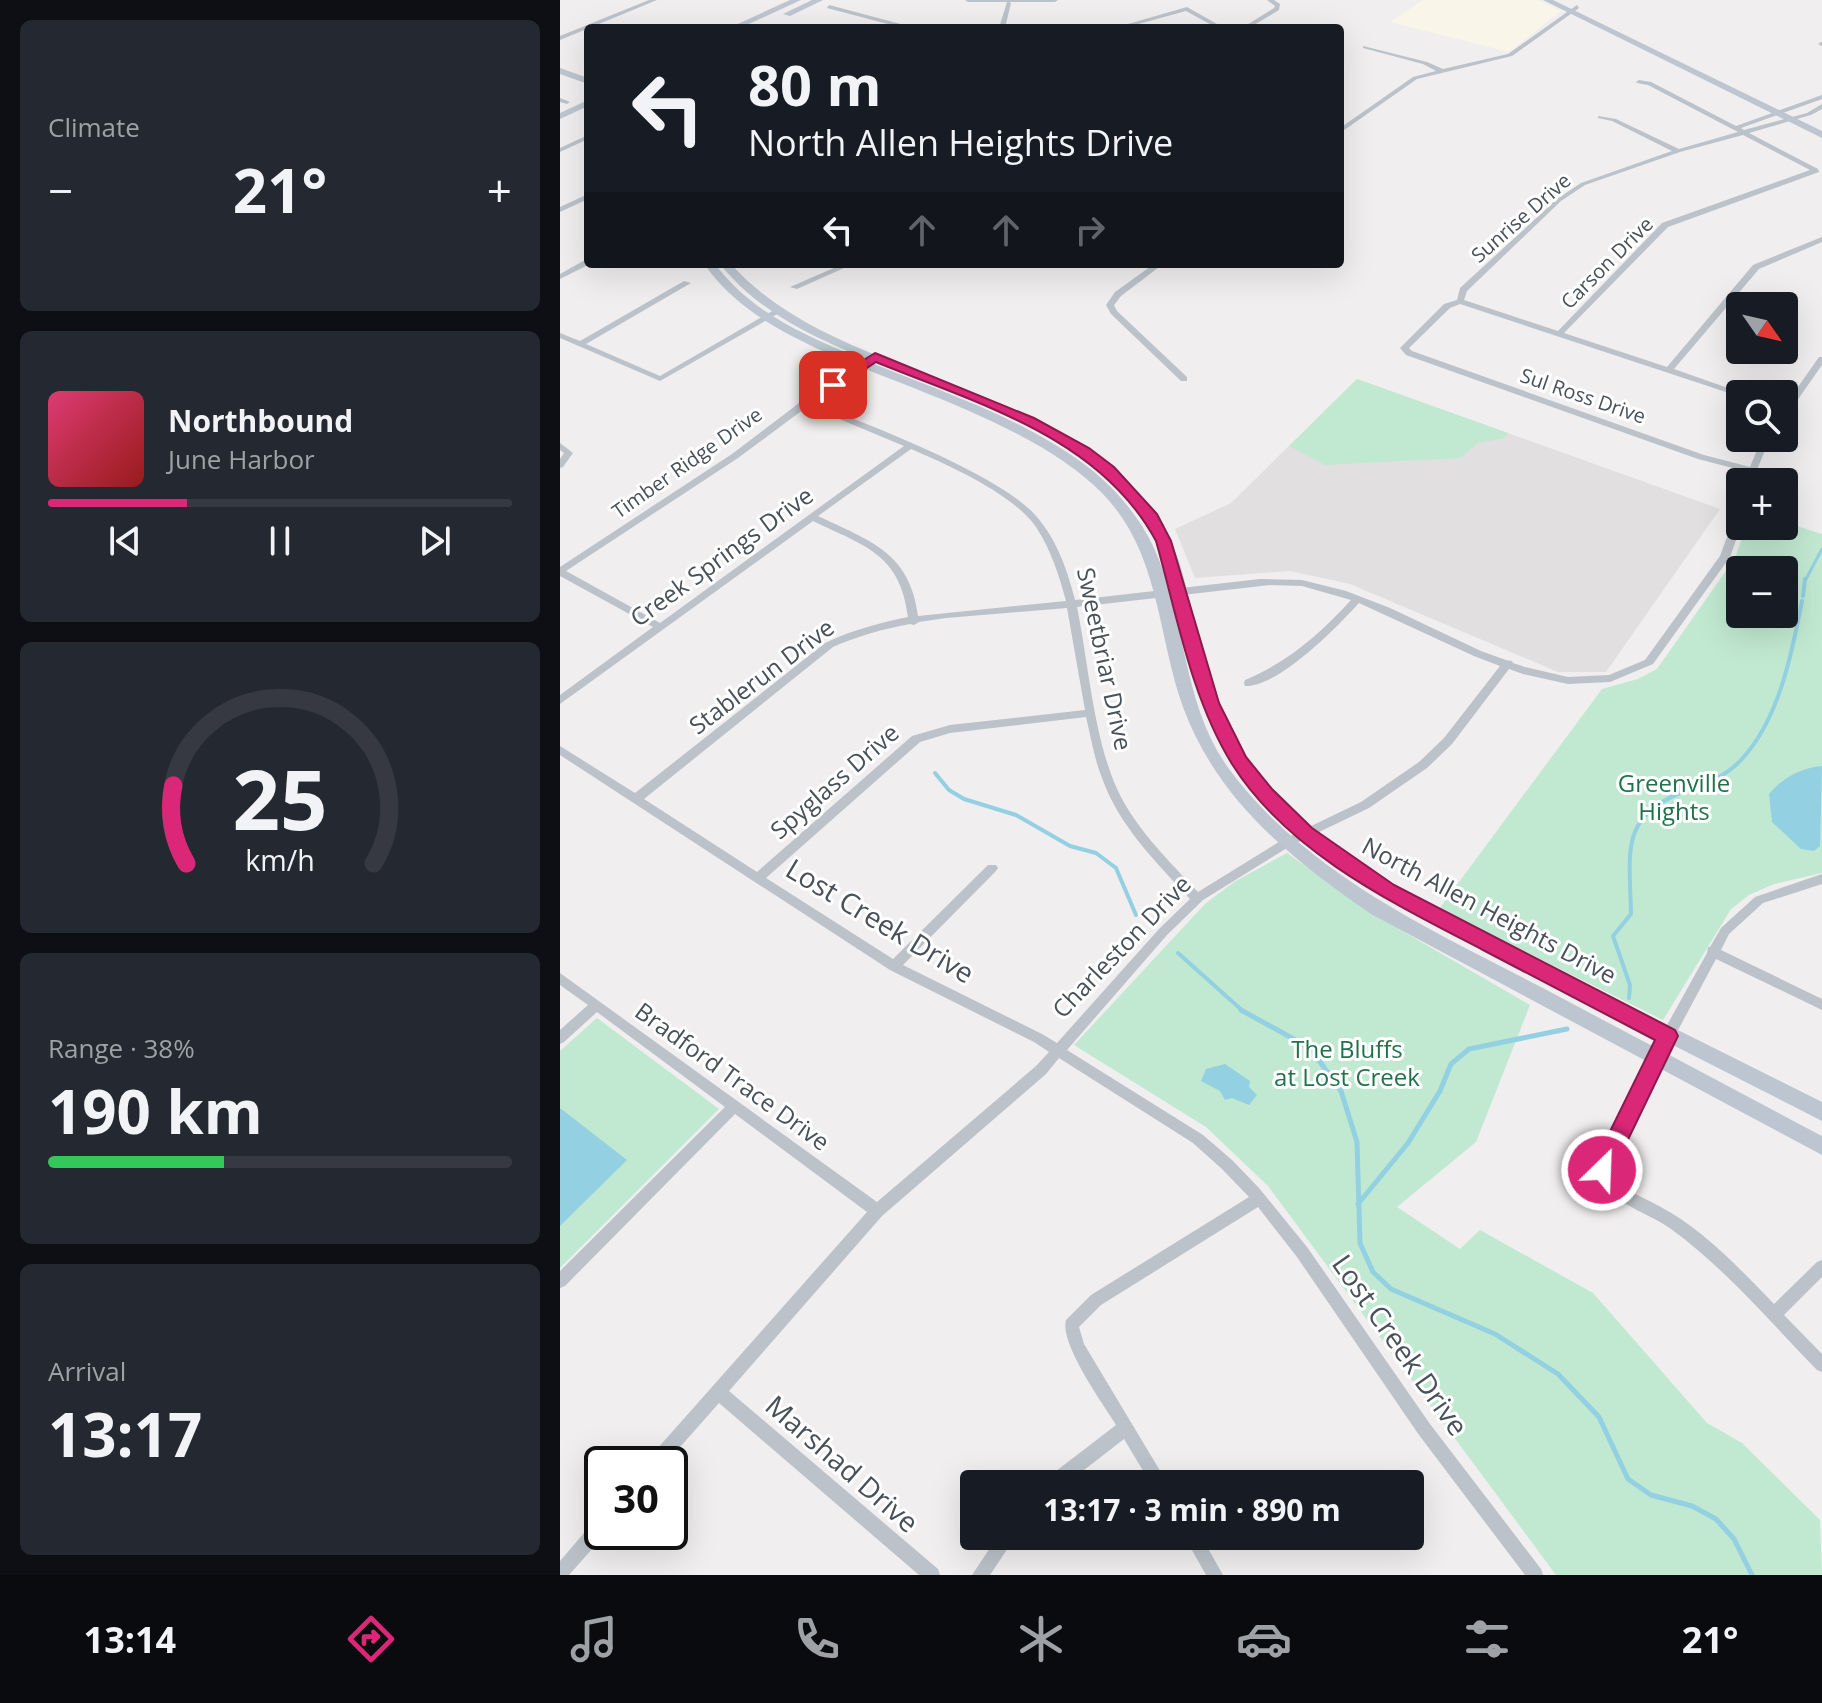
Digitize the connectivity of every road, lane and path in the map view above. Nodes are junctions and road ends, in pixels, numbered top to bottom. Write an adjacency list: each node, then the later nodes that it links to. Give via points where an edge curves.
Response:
1 (654, 0): 12 (street)
2 (797, 0): 13 (main road)
3 (819, 0): 14 (main road)
4 (968, 0): 9 (street)
5 (1055, 0): 9 (street)
6 (1270, 0): 19 (street, via 1278,6)
7 (1547, 0): 11 (main road)
8 (1563, 0): 11 (main road)
9 (1008, 3): 16 (street)
10 (829, 7): 15 (street)
11 (1574, 9): 24 (street, via 1510,55); 34 (main road)
12 (595, 24)
13 (746, 24)
14 (766, 24)
15 (893, 24)
16 (1003, 24)
17 (1132, 24): 18 (street, via 1187,9)
18 (1214, 24)
19 (1251, 24)
20 (584, 28): 21 (street)
21 (560, 38)
22 (1365, 47): 24 (street)
23 (560, 71): 25 (main road)
24 (1441, 71): 40 (street, via 1406,83)
25 (584, 80)
26 (560, 82): 28 (main road)
27 (1639, 82): 39 (street)
28 (584, 91)
29 (584, 94): 31 (main road)
30 (1822, 97): 34 (street, Sunrise Drive)
31 (562, 102)
32 (584, 105): 35 (main road)
33 (1822, 106): 36 (street)
34 (1785, 114): 36 (main road); 39 (street, Sunrise Drive); 41 (street, Sunrise Drive); 42 (main road)
35 (560, 116)
36 (1801, 116): 38 (main road)
37 (1600, 117): 46 (street)
38 (1822, 126)
39 (1738, 127): 41 (street); 44 (street, Sunrise Drive)
40 (1344, 128)
41 (1748, 132): 44 (street, Sunrise Drive); 47 (street)
42 (1822, 135)
43 (584, 139): 45 (street)
44 (1688, 148): 46 (street, Sunrise Drive)
45 (560, 150)
46 (1678, 151): 59 (street, Sunrise Drive, via 1569,193 1463,290)
47 (1819, 172): 61 (street, Carson Drive, via 1665,225)
48 (584, 198): 49 (street)
49 (560, 210)
50 (1822, 239): 67 (street, via 1756,267)
51 (584, 264): 56 (street)
52 (712, 268): 60 (main road, North Allen Heights Drive, via 733,293)
53 (729, 268): 60 (main road, North Allen Heights Drive)
54 (839, 268): 58 (street)
55 (1154, 268): 68 (street, via 1110,305)
56 (560, 277)
57 (687, 283): 63 (street)
58 (794, 287)
59 (1460, 301): 61 (street); 64 (street, Sunrise Drive, via 1447,306)
60 (771, 315): 63 (street, via 660,379); 66 (main road, North Allen Heights Drive)
61 (1559, 334): 67 (street)
62 (560, 335): 63 (street)
63 (580, 344)
64 (1404, 350): 75 (street, Sul Ross Drive)
65 (1822, 359): 70 (street)
66 (869, 361): 71 (street, Timber Ridge Drive); 79 (main road, North Allen Heights Drive, via 1029,421 1096,461 1151,518); 80 (main road, North Allen Heights Drive, via 1073,459 1135,522)
67 (1669, 370): 69 (street)
68 (1184, 379)
69 (1726, 389)
70 (1798, 392)
71 (806, 402): 73 (street, Sweetbriar Drive); 78 (street, Timber Ridge Drive, via 735,456)
72 (560, 446): 74 (street, via 569,456)
73 (908, 447): 76 (street, Creek Springs Drive); 82 (street, Sweetbriar Drive, via 998,489 1036,521 1063,566)
74 (560, 465)
75 (1743, 468)
76 (812, 517): 83 (street, via 893,562 909,584); 84 (street, Creek Springs Drive)
77 (1731, 540): 85 (street, via 1725,557 1649,662 1632,674 1578,683)
78 (560, 571): 84 (street)
79 (1181, 590): 80 (street); 81 (street, via 1290,582); 91 (main road, North Allen Heights Drive, via 1224,733 1265,794)
80 (1162, 592): 82 (street); 92 (main road, North Allen Heights Drive, via 1203,738 1247,804)
81 (1357, 599): 85 (street); 86 (street, via 1302,656)
82 (1070, 604): 83 (street, Stablerun Drive); 88 (street, Sweetbriar Drive)
83 (914, 622): 90 (street, Stablerun Drive, via 856,631 829,645)
84 (660, 627): 87 (street, Creek Springs Drive)
85 (1508, 663): 91 (street, Charleston Drive, via 1423,765 1365,805)
86 (1249, 683)
87 (560, 700)
88 (1089, 713): 94 (street, Spyglass Drive, via 950,729 916,739); 96 (street, Sweetbriar Drive, via 1107,779 1144,840)
89 (560, 750): 90 (street, Lost Creek Drive)
90 (636, 799): 94 (street, Lost Creek Drive)
91 (1306, 833): 92 (street, Charleston Drive); 102 (main road, North Allen Heights Drive, via 1394,895)
92 (1286, 843): 96 (street, Charleston Drive); 105 (main road, North Allen Heights Drive, via 1377,909)
93 (992, 868): 98 (street)
94 (758, 878): 98 (street, Lost Creek Drive)
95 (1822, 879): 97 (street, via 1759,900)
96 (1197, 899): 104 (street, Charleston Drive)
97 (1712, 951): 101 (street); 102 (street)
98 (894, 966): 104 (street, Lost Creek Drive)
99 (560, 978): 100 (street, Bradford Trace Drive)
100 (597, 1005): 103 (street); 106 (street, Bradford Trace Drive)
101 (1822, 1005)
102 (1667, 1036): 105 (street); 107 (main road, North Allen Heights Drive)
103 (560, 1038)
104 (1057, 1051): 109 (street, Lost Creek Drive, via 1198,1139); 110 (street, Charleston Drive, via 1010,1100)
105 (1656, 1058): 108 (main road, North Allen Heights Drive); 113 (street, via 1603,1164 1603,1175 1610,1185 1700,1244)
106 (734, 1106): 110 (street, Bradford Trace Drive); 112 (street)
107 (1822, 1112)
108 (1822, 1146)
109 (1259, 1199): 116 (street, via 1076,1316 1071,1325 1077,1347); 127 (street, Lost Creek Drive)
110 (877, 1211): 115 (street, Charleston Drive)
111 (1822, 1267): 113 (street)
112 (560, 1281)
113 (1773, 1315): 114 (street)
114 (1822, 1365)
115 (718, 1392): 117 (street, Charleston Drive); 124 (street, Marshad Drive)
116 (1125, 1428): 118 (street); 119 (street)
117 (671, 1446)
118 (1071, 1470)
119 (1151, 1470)
120 (584, 1546): 123 (street)
121 (998, 1550): 125 (street)
122 (1200, 1550): 126 (street)
123 (560, 1573)
124 (932, 1575)
125 (980, 1575)
126 (1215, 1575)
127 (1535, 1575)

